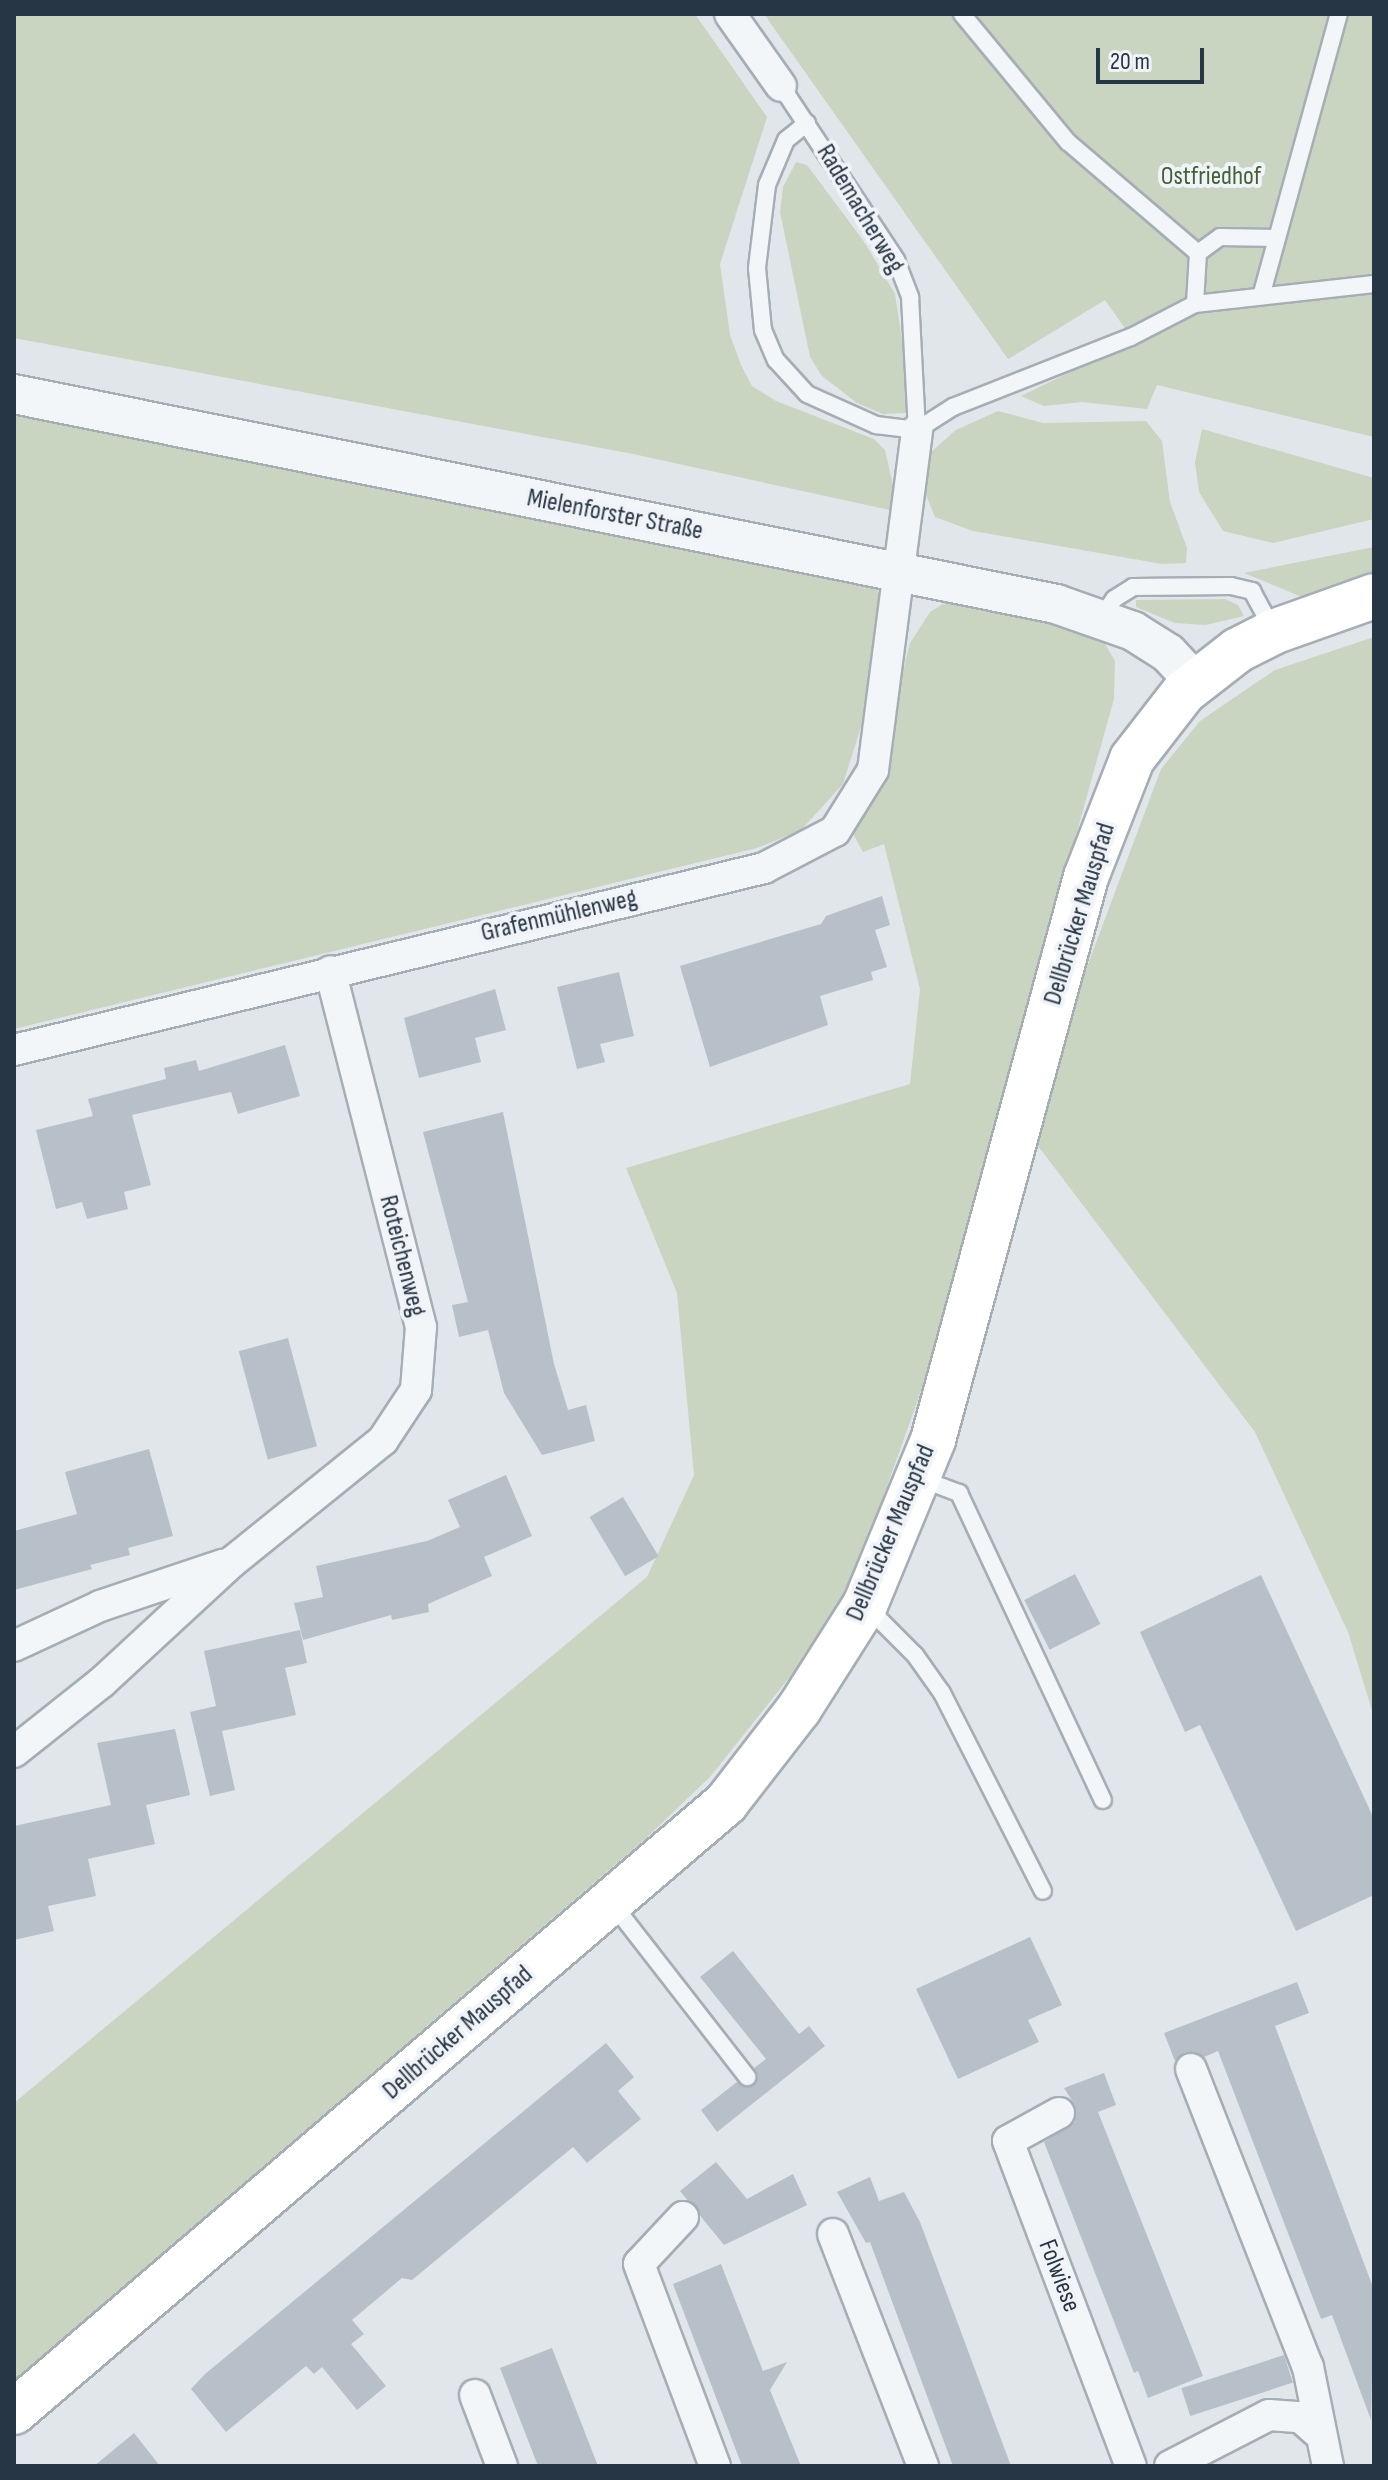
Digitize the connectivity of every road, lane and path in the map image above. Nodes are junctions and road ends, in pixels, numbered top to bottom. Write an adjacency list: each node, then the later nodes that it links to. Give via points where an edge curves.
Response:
1 (730, 14): 4 (street, Rademacherweg)
2 (962, 14): 7 (lane, via 1068,142)
3 (1339, 14): 6 (lane)
4 (781, 86): 5 (lane, Rademacherweg)
5 (807, 123): 12 (lane, Rademacherweg, via 896,260 910,297); 12 (lane, via 786,140 767,185 757,268 763,330 776,360 807,394 876,425)
6 (1277, 238): 7 (lane, via 1220,237); 9 (lane)
7 (1198, 253): 10 (lane)
8 (1374, 284): 9 (lane)
9 (1262, 293): 10 (lane)
10 (1195, 304): 12 (lane, via 1131,337 953,407)
11 (14, 394): 13 (street, Mielenforster Straße)
12 (917, 430): 13 (street, Rademacherweg)
13 (900, 573): 15 (street, Mielenforster Straße); 18 (street, Grafenmühlenweg, via 873,770 835,831 764,868)
14 (1374, 596): 16 (main road, Dellbrücker Mauspfad)
15 (1102, 617): 16 (lane, via 1114,599 1133,587 1241,586 1261,603); 17 (street, Mielenforster Straße, via 1168,653)
16 (1273, 632): 17 (main road, Dellbrücker Mauspfad)
17 (1195, 682): 20 (main road, Dellbrücker Mauspfad, via 1156,723 1132,759 1086,877 933,1440)
18 (330, 971): 19 (street, Grafenmühlenweg); 21 (street, Roteichenweg, via 421,1327 416,1390 383,1440)
19 (14, 1050)
20 (917, 1477): 22 (main road, Dellbrücker Mauspfad); 25 (lane, via 959,1493)
21 (232, 1562): 23 (street, Roteichenweg, via 100,1606); 24 (street, Roteichenweg, via 102,1682)
22 (865, 1605): 26 (lane, via 915,1655 942,1693); 27 (main road, Dellbrücker Mauspfad, via 799,1709 726,1803)
23 (14, 1646)
24 (14, 1752)
25 (1103, 1800)
26 (1043, 1891)
27 (611, 1902): 29 (lane); 34 (main road, Dellbrücker Mauspfad)
28 (1191, 2069): 35 (street, via 1308,2367)
29 (747, 2077)
30 (1059, 2113): 39 (street, Folwiese, via 1008,2141)
31 (683, 2217): 37 (street, via 639,2264)
32 (833, 2234): 38 (street)
33 (475, 2395): 36 (street)
34 (14, 2412)
35 (1317, 2432): 40 (street, via 1300,2417 1269,2415); 41 (street)
36 (502, 2466)
37 (715, 2466)
38 (923, 2466)
39 (1131, 2466)
40 (1170, 2466)
41 (1327, 2466)

